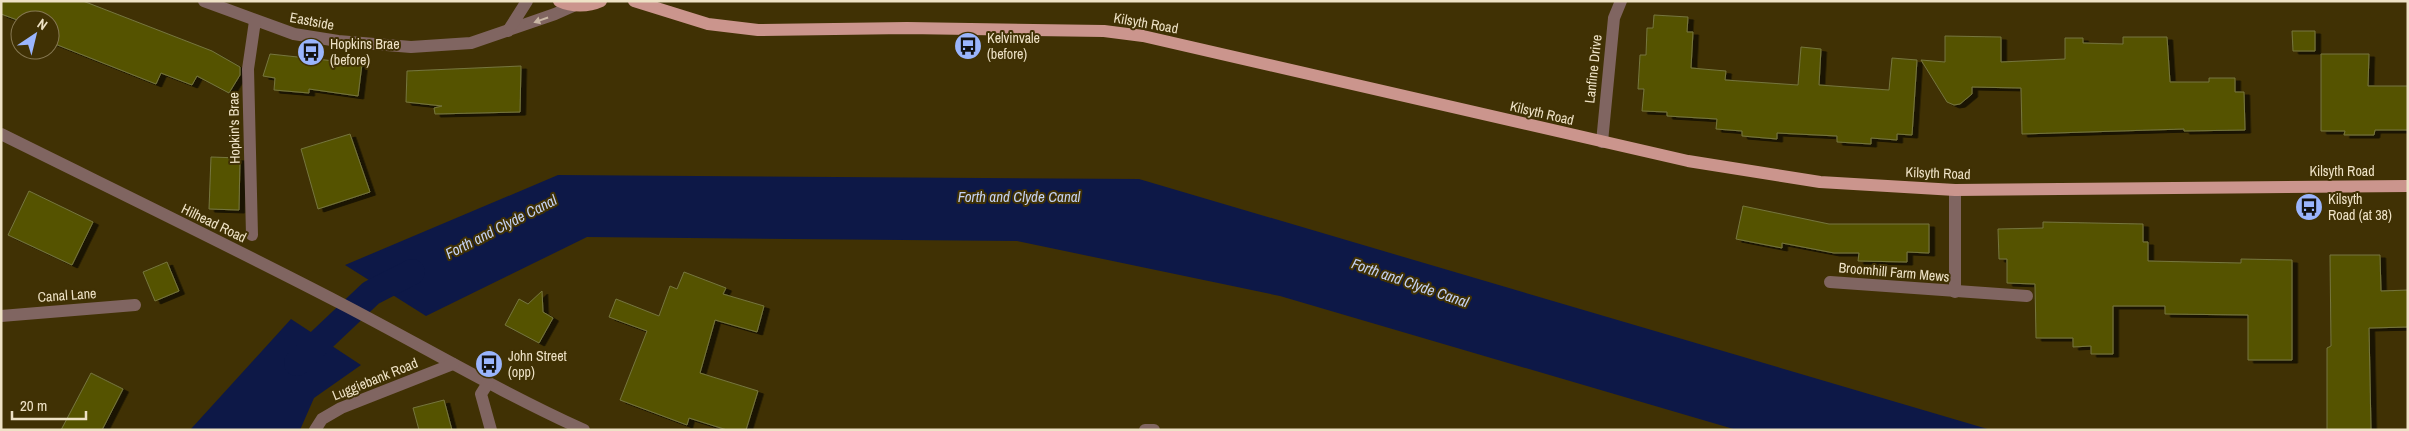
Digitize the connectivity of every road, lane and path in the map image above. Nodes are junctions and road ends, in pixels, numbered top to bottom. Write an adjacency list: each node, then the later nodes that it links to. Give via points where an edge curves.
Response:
1 (204, 1): 10 (street, Eastside)
2 (527, 1): 11 (street)
3 (559, 1): 8 (main road)
4 (601, 1): 8 (main road)
5 (634, 1): 9 (main road, Kilsyth Road)
6 (664, 1): 9 (main road, Kilsyth Road)
7 (1621, 1): 13 (street, Lanfine Drive, via 1614,18)
8 (573, 6): 11 (street, Eastside, one-way to 11)
9 (676, 13): 13 (main road, Kilsyth Road, via 708,24 758,30 907,28 1114,32 1153,38)
10 (255, 21): 11 (street, Eastside, via 294,34 411,47 471,43); 16 (street, Hopkin's Brae, via 248,69)
11 (508, 31)
12 (1, 134): 22 (street, Hilhead Road, via 337,301)
13 (1602, 142): 15 (main road, Kilsyth Road, via 1688,161 1820,182)
14 (2408, 186): 15 (main road, Kilsyth Road)
15 (1955, 190): 18 (street, Broomhill Farm Mews)
16 (252, 235)
17 (1830, 282): 18 (street, Broomhill Farm Mews)
18 (1955, 292): 19 (street, Broomhill Farm Mews)
19 (2027, 296)
20 (135, 305): 21 (street, Canal Lane)
21 (1, 316)
22 (453, 364): 23 (street, Hilhead Road); 24 (street, Luggiebank Road, via 336,410 322,419)
23 (488, 383): 25 (street, via 481,394); 26 (street, Hilhead Road)
24 (315, 430)
25 (491, 430)
26 (584, 430)
27 (1145, 430): 28 (street)
28 (1154, 430)

